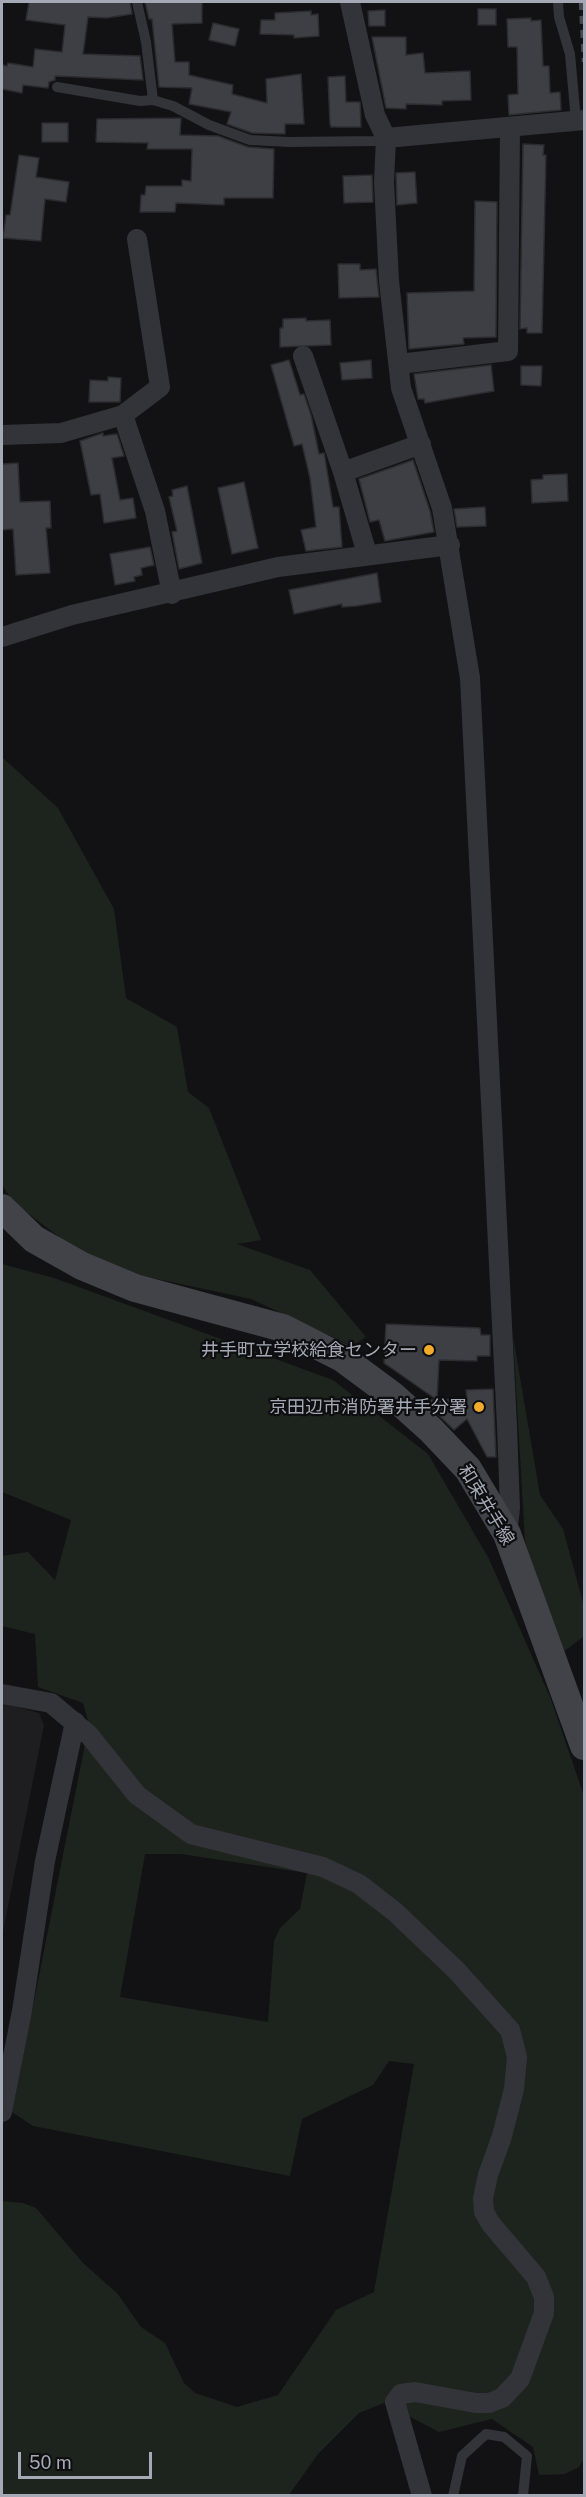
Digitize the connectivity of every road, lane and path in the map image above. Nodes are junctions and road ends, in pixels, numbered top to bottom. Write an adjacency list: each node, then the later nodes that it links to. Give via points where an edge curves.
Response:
1 (136, 2): 5 (lane, via 146,42)
2 (350, 2): 8 (street, via 375,115)
3 (558, 2): 6 (lane)
4 (57, 87): 5 (lane)
5 (153, 100): 8 (lane, via 250,140)
6 (580, 120): 7 (street)
7 (510, 127): 8 (street); 11 (street, via 508,351)
8 (386, 138): 11 (street, via 389,281)
9 (137, 239): 12 (street, via 160,387)
10 (303, 356): 15 (street)
11 (399, 364): 14 (street, via 402,388)
12 (123, 415): 13 (street, via 61,433); 18 (street, via 156,511)
13 (2, 435)
14 (422, 444): 15 (street); 16 (street)
15 (343, 472): 17 (street)
16 (450, 545): 17 (street); 21 (street, via 470,678 505,1391 510,1508)
17 (367, 554): 18 (street, via 278,567)
18 (172, 594): 19 (street, via 72,615)
19 (2, 637)
20 (2, 1208): 21 (main road, 和束井手線, via 33,1239 82,1266 135,1288 283,1328 342,1358 392,1395 468,1469)
21 (507, 1534): 24 (main road, 和束井手線)
22 (2, 1694): 23 (street, via 51,1703)
23 (75, 1722): 25 (street, via 45,1861); 26 (street, via 137,1795 191,1834 323,1867 359,1884 456,1970 510,2030 517,2057 514,2089 488,2175 484,2212 536,2277 544,2297 544,2313 520,2379 502,2398 476,2403 415,2392 400,2394 395,2402)
24 (585, 1746)
25 (2, 2112)
26 (422, 2496)
27 (453, 2496): 28 (lane, via 462,2456 486,2434 504,2437 526,2457)
28 (523, 2496)

